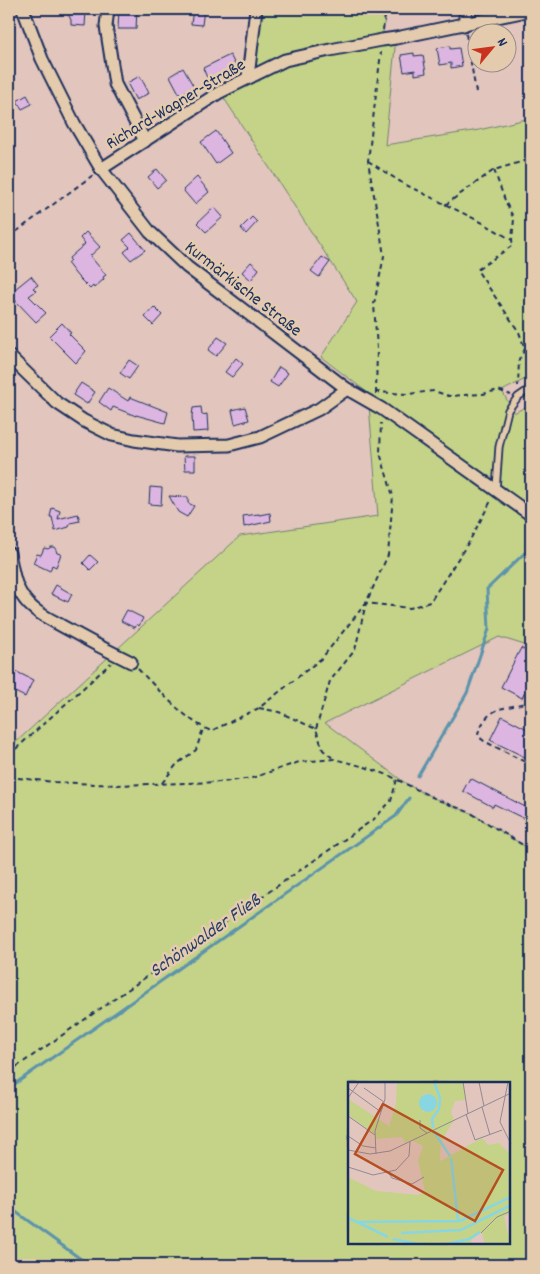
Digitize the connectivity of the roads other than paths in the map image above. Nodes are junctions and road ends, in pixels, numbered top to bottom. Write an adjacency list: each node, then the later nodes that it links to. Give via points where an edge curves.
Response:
1 (23, 9): 9 (street, Kurmärkische Straße, via 42,60)
2 (108, 9): 8 (street, via 106,26 115,84)
3 (256, 9): 7 (street)
4 (466, 9): 6 (street)
5 (531, 10): 6 (street, Richard-Wagner-Straße)
6 (464, 25): 7 (street, Richard-Wagner-Straße, via 284,60)
7 (248, 78): 8 (street, Richard-Wagner-Straße, via 220,92)
8 (145, 141): 9 (street, Richard-Wagner-Straße)
9 (101, 169): 12 (street, Kurmärkische Straße, via 150,232 186,267)
10 (9, 356): 12 (street, via 57,403 84,421 112,435 177,446 229,445 260,437 319,409)
11 (531, 388): 13 (lane, via 508,410 498,447)
12 (347, 389): 13 (street, Kurmärkische Straße, via 382,409)
13 (496, 490): 14 (street, Kurmärkische Straße)
14 (531, 515)
15 (9, 553): 16 (street, via 21,596 29,605)
16 (131, 662)

